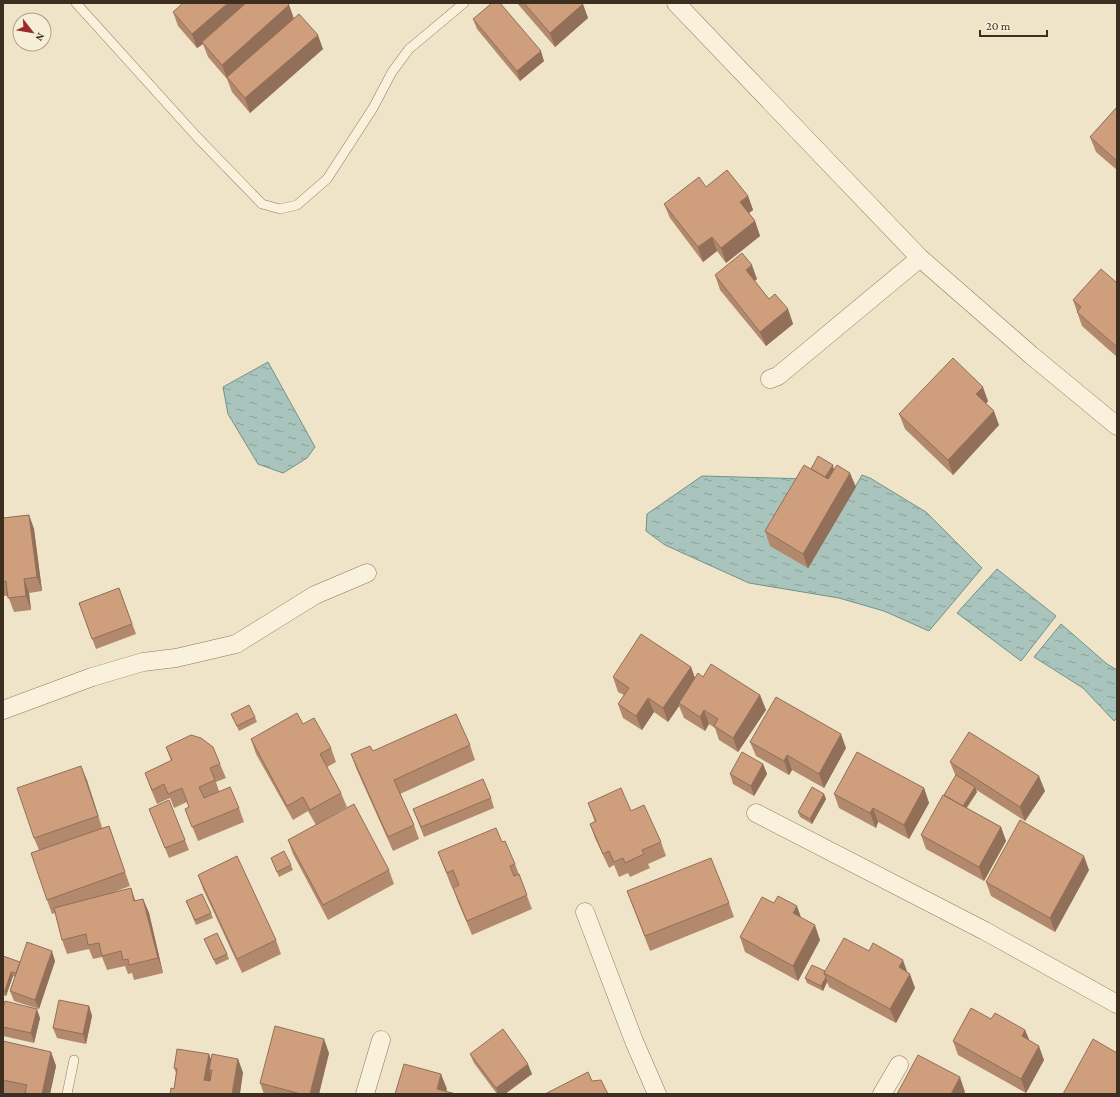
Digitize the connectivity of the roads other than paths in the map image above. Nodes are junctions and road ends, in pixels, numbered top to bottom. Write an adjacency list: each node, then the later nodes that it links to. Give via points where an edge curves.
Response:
1 (76, 3): 2 (lane, via 198,138 262,204 280,209 298,205 327,179 373,108 392,72 409,49)
2 (464, 3)
3 (676, 3): 4 (street)
4 (920, 258): 5 (street, via 778,376); 6 (street)
5 (770, 379)
6 (1117, 426)
7 (367, 572): 8 (street, via 314,595 236,644 176,658 143,662)
8 (3, 710)
9 (756, 813): 11 (street, via 985,931)
10 (585, 912): 17 (street)
11 (1117, 1004)
12 (381, 1040): 16 (street)
13 (74, 1060): 15 (lane)
14 (899, 1065): 18 (street)
15 (67, 1094)
16 (365, 1094)
17 (657, 1094)
18 (882, 1094)

